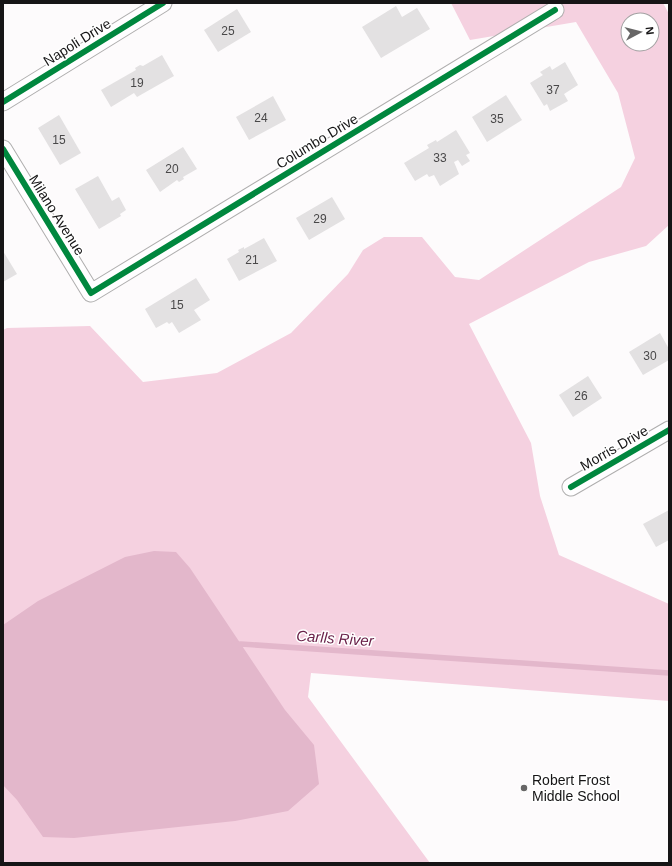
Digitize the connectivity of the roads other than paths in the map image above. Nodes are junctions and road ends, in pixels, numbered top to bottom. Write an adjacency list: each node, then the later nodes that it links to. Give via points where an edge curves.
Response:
1 (163, 3): 3 (street, Napoli Drive)
2 (555, 10): 5 (street, Columbo Drive)
3 (3, 102)
4 (3, 149): 5 (street, Milano Avenue)
5 (91, 292)
6 (669, 430): 7 (street, Morris Drive)
7 (571, 487)

